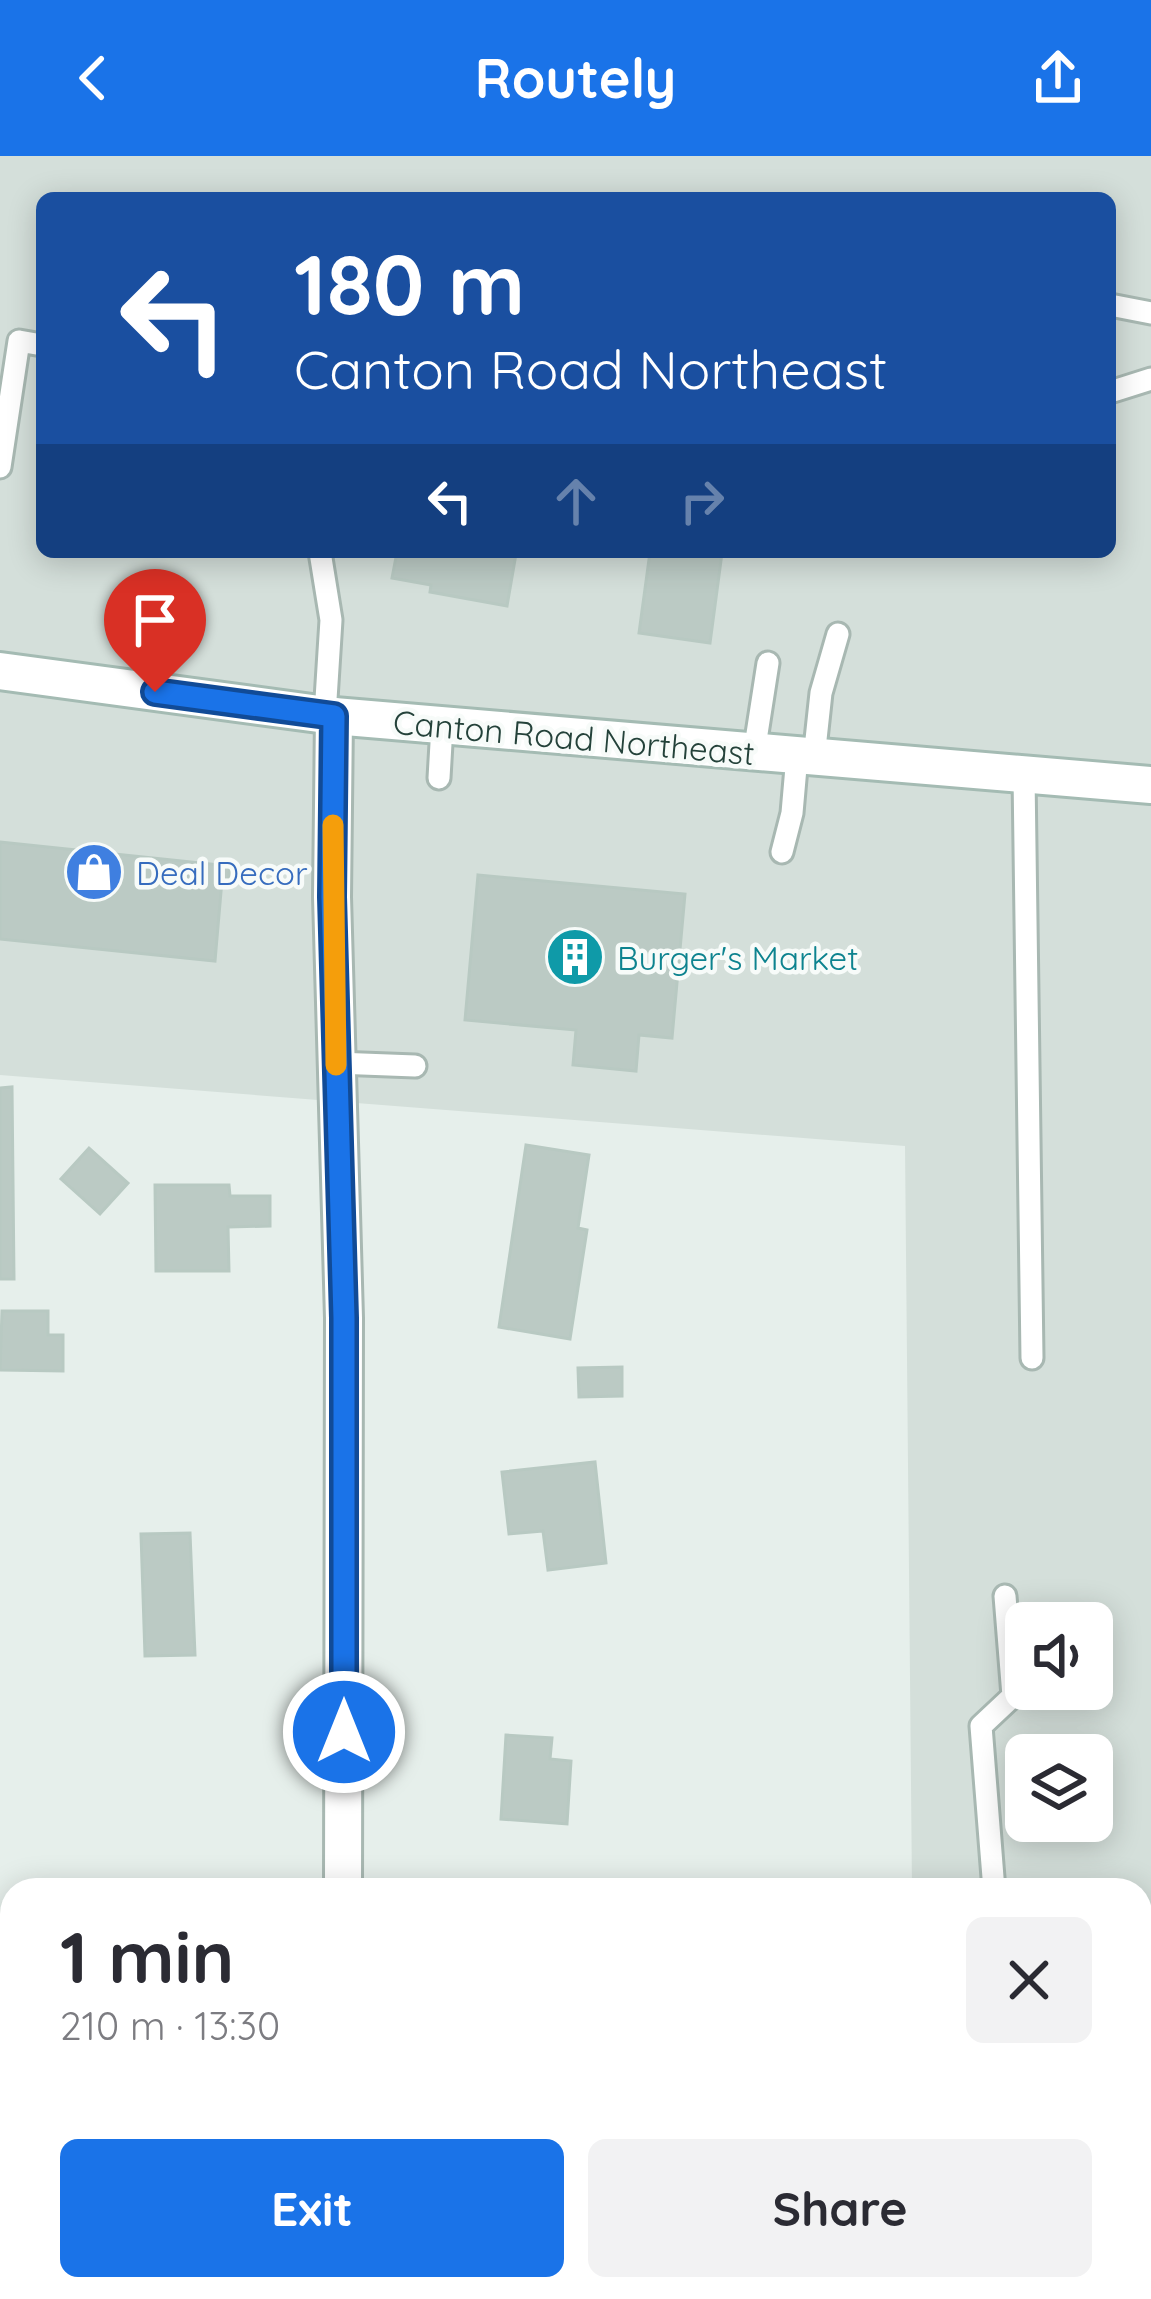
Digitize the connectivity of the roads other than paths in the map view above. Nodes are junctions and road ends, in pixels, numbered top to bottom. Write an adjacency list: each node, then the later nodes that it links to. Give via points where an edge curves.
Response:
1 (1116, 306): 2 (lane)
2 (1151, 313)
3 (36, 345): 6 (lane, via 19,341)
4 (1151, 379): 5 (lane)
5 (1116, 390)
6 (0, 467)
7 (321, 558): 11 (lane, via 331,620)
8 (838, 634): 14 (lane)
9 (768, 663): 13 (lane)
10 (0, 671): 11 (street, Canton Road Northeast)
11 (329, 716): 12 (street, Canton Road Northeast); 19 (street)
12 (442, 726): 13 (street, Canton Road Northeast); 16 (lane)
13 (754, 753): 14 (street, Canton Road Northeast)
14 (805, 757): 15 (street, Canton Road Northeast); 18 (lane)
15 (1024, 775): 17 (street, Canton Road Northeast); 21 (lane)
16 (439, 778)
17 (1151, 784)
18 (782, 852)
19 (336, 1063): 20 (lane); 23 (street)
20 (415, 1066)
21 (1032, 1358)
22 (1005, 1596): 24 (lane, via 1012,1696 981,1726)
23 (343, 1878)
24 (993, 1878)

